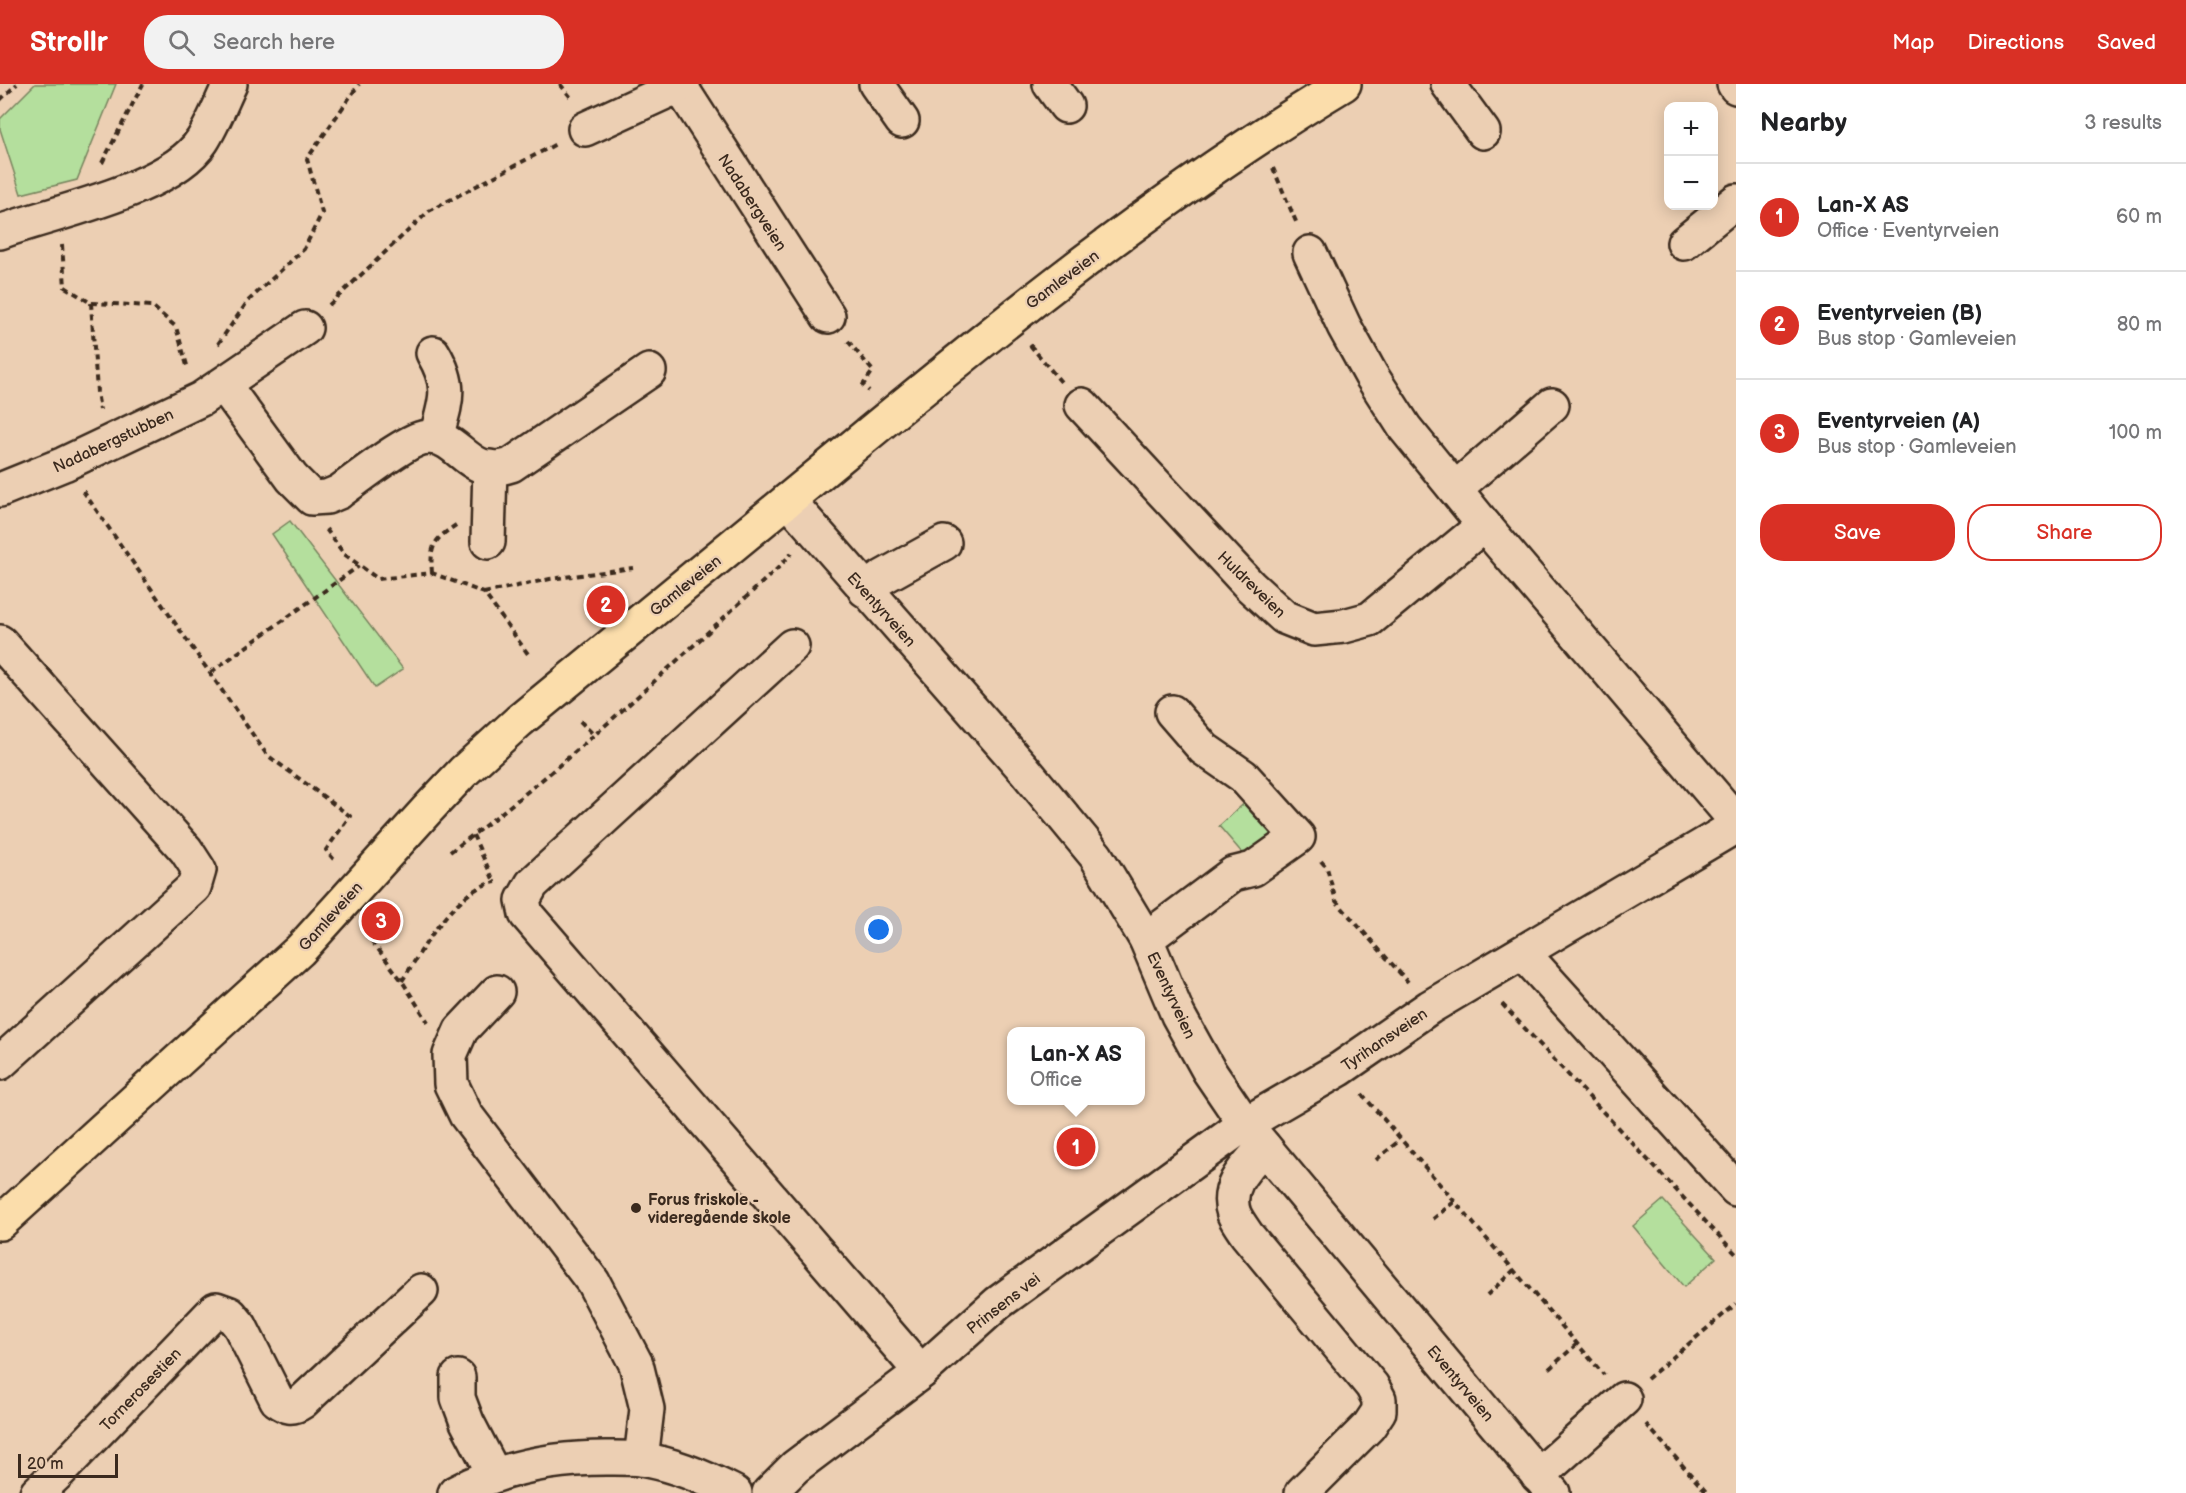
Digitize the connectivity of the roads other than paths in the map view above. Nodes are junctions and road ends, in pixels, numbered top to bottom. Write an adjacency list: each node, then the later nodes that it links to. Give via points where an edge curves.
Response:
1 (230, 84): 10 (street, via 201,142 180,164 152,181)
2 (876, 84): 6 (street)
3 (1344, 84): 24 (main road, Gamleveien, via 1148,213 1035,298)
4 (1448, 84): 8 (street)
5 (682, 85): 7 (street, Nadabergveien); 13 (street, Nadabergveien)
6 (902, 121)
7 (585, 129)
8 (1482, 132)
9 (1736, 201): 11 (street)
10 (0, 232)
11 (1684, 243)
12 (1310, 253): 22 (street, via 1371,375 1405,428)
13 (828, 316)
14 (305, 328): 17 (street, Nadabergstubben)
15 (434, 353): 20 (street, via 446,382)
16 (649, 370): 21 (street, via 511,465)
17 (213, 392): 20 (street, via 312,498 339,492 409,443); 23 (street, Nadabergstubben, via 64,464)
18 (1082, 405): 25 (street, Huldreveien, via 1250,586 1284,617 1314,629 1370,619)
19 (1552, 405): 22 (street)
20 (436, 437): 21 (street, via 446,440 474,464)
21 (489, 467): 26 (street)
22 (1455, 489): 25 (street)
23 (0, 490)
24 (788, 501): 28 (street, Eventyrveien); 40 (main road, Gamleveien, via 519,721 463,772 300,950)
25 (1484, 525): 32 (street)
26 (488, 542)
27 (944, 543): 28 (street)
28 (865, 590): 34 (street, Eventyrveien, via 1096,856)
29 (0, 642): 37 (street, via 186,850 199,870 194,887)
30 (792, 646): 42 (street, via 532,885 523,900 526,914)
31 (1172, 712): 34 (street, via 1204,749 1243,776 1298,837 1253,869 1233,874)
32 (1736, 821)
33 (1736, 826): 35 (street, Tyrihansveien)
34 (1146, 939): 38 (street, Eventyrveien, via 1178,1015 1209,1071)
35 (1523, 953): 38 (street, Tyrihansveien, via 1430,1007 1340,1069); 39 (street)
36 (497, 992): 45 (street, via 461,1030 450,1055 451,1084 466,1115 593,1282 636,1364 647,1409)
37 (0, 1063)
38 (1255, 1135): 42 (street, Prinsens vei, via 998,1303); 47 (street, Eventyrveien); 52 (street, via 1231,1194 1234,1215 1379,1399 1379,1411 1369,1426)
39 (1736, 1189)
40 (0, 1223)
41 (421, 1291): 48 (street, Tornerosestien, via 295,1407 286,1407 277,1400 240,1326 230,1314 216,1309)
42 (921, 1372): 51 (street, Prinsens vei, via 795,1467)
43 (458, 1377): 46 (street, via 458,1398)
44 (1624, 1399): 47 (street)
45 (641, 1459): 46 (street, via 580,1458); 50 (street, via 706,1478)
46 (494, 1474): 49 (street)
47 (1545, 1484)
48 (37, 1493)
49 (455, 1493)
50 (735, 1493)
51 (769, 1493)
52 (1302, 1493)

